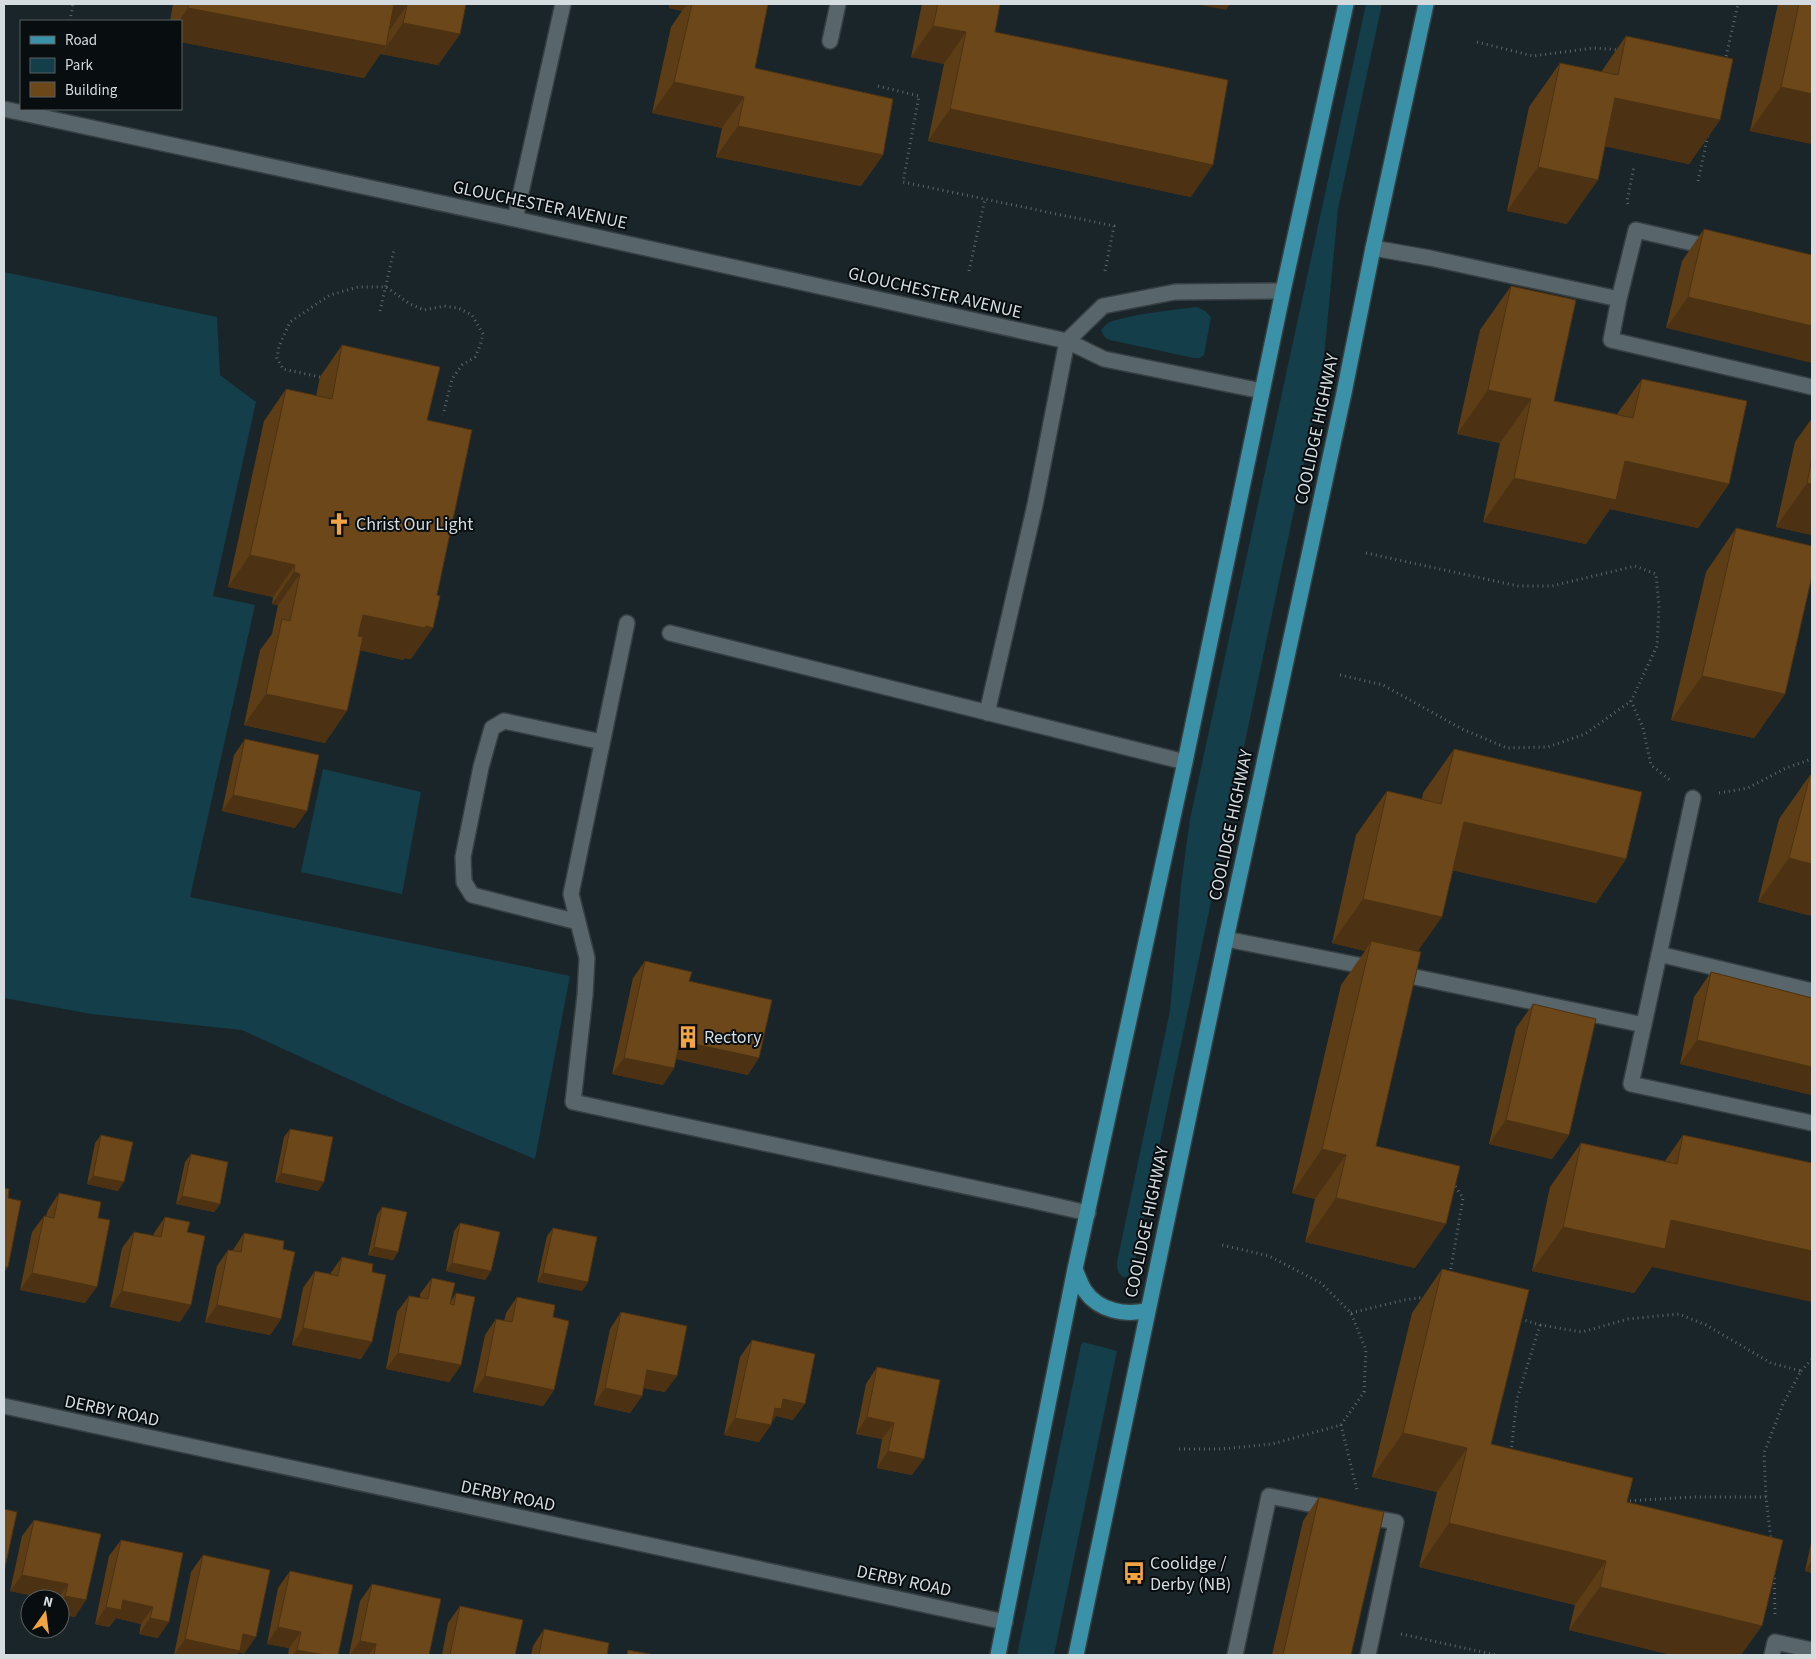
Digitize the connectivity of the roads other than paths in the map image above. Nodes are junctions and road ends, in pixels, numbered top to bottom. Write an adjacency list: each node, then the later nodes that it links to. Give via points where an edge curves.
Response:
1 (563, 4): 7 (street)
2 (838, 4): 5 (street)
3 (1346, 4): 10 (main road)
4 (1426, 4): 8 (main road, COOLIDGE HIGHWAY)
5 (830, 41)
6 (4, 109): 7 (street, GLOUCHESTER AVENUE)
7 (515, 219): 12 (street, GLOUCHESTER AVENUE)
8 (1373, 248): 11 (street); 22 (main road, COOLIDGE HIGHWAY)
9 (1729, 251): 11 (street, via 1636,230)
10 (1283, 290): 12 (street, via 1176,292 1103,306); 14 (main road)
11 (1619, 299): 13 (street, via 1611,340)
12 (1067, 342): 14 (street, GLOUCHESTER AVENUE, via 1104,359); 17 (street, via 1035,505)
13 (1812, 387)
14 (1262, 391): 19 (main road)
15 (627, 623): 18 (street)
16 (670, 633): 17 (street)
17 (987, 713): 19 (street)
18 (602, 742): 21 (street, via 571,894); 21 (street, via 504,721 492,728 464,857 464,882 472,895)
19 (1185, 762): 27 (main road)
20 (1693, 798): 23 (street)
21 (578, 922): 27 (street, via 587,958 573,1102)
22 (1226, 939): 25 (street); 29 (main road, COOLIDGE HIGHWAY)
23 (1659, 954): 24 (street); 25 (street)
24 (1812, 991)
25 (1644, 1025): 26 (street, via 1631,1084)
26 (1812, 1123)
27 (1088, 1213): 28 (main road)
28 (1076, 1269): 29 (main road, via 1084,1290 1100,1304 1121,1313); 31 (main road)
29 (1148, 1310): 35 (main road, COOLIDGE HIGHWAY)
30 (4, 1406): 31 (street, DERBY ROAD)
31 (1005, 1622): 34 (main road)
32 (1773, 1649): 33 (street)
33 (1812, 1650)
34 (998, 1655)
35 (1076, 1655)
36 (1235, 1655): 37 (street, via 1268,1496 1396,1522)
37 (1368, 1655)

